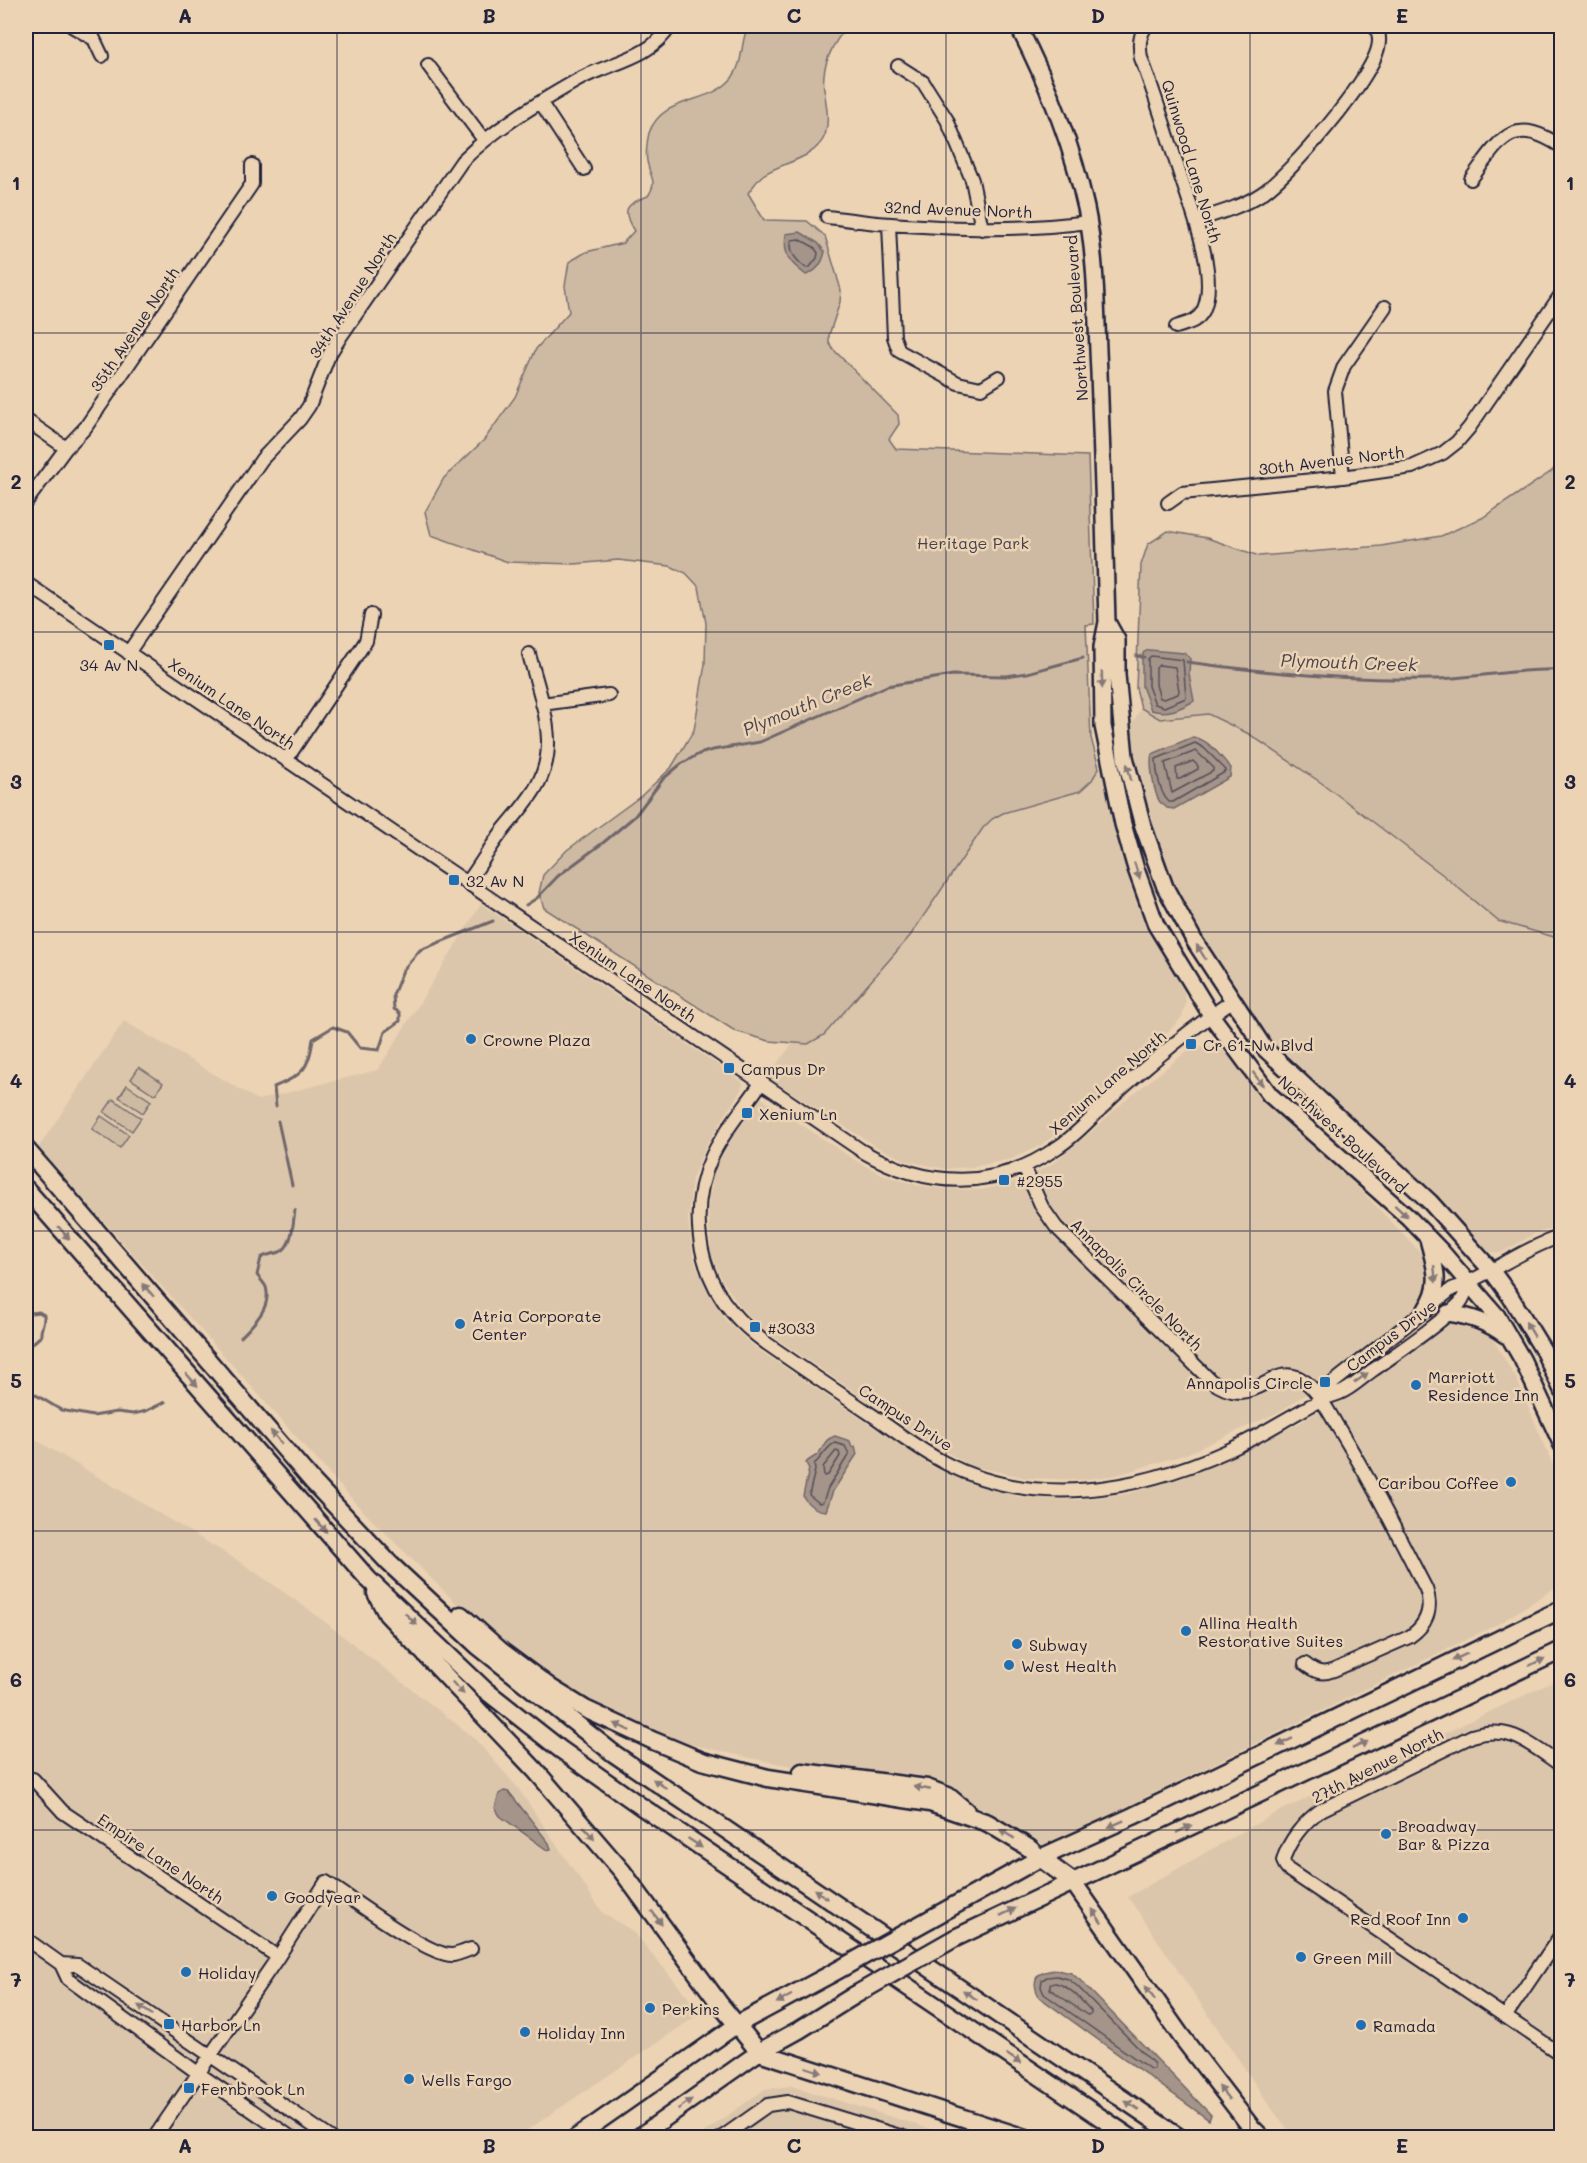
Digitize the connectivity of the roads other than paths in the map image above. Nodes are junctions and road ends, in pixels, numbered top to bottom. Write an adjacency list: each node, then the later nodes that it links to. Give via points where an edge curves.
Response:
1 (72, 26): 6 (street, via 94,39)
2 (670, 26): 9 (street, 34th Avenue North, via 666,34 640,54 578,80)
3 (1018, 26): 17 (main road, Northwest Boulevard, via 1059,114)
4 (1145, 26): 16 (street, Quinwood Lane North, via 1139,47 1141,58)
5 (1378, 26): 16 (street, via 1379,47 1365,78 1295,163 1262,194)
6 (102, 56)
7 (428, 65): 10 (street)
8 (898, 66): 19 (street, via 923,82 947,120 972,180)
9 (541, 103): 10 (street, 34th Avenue North); 13 (street)
10 (484, 140): 32 (street, 34th Avenue North, via 448,179 341,336 300,419 262,459)
11 (1562, 147): 14 (street, via 1534,132 1513,133 1496,145)
12 (252, 165): 25 (street, 35th Avenue North, via 252,184 96,414)
13 (584, 169)
14 (1471, 179)
15 (827, 217): 18 (street, 32nd Avenue North)
16 (1197, 220): 22 (street, Quinwood Lane North, via 1205,259 1206,302 1197,320)
17 (1088, 222): 19 (street, 32nd Avenue North); 31 (main road, Northwest Boulevard, via 1095,286)
18 (889, 224): 19 (street, 32nd Avenue North); 23 (street, via 894,337 899,351 958,383 981,388)
19 (982, 229)
20 (1562, 293): 26 (street, 30th Avenue North, via 1457,442 1412,467)
21 (1385, 307): 26 (street, via 1344,366 1335,391)
22 (1176, 327)
23 (999, 377)
24 (26, 420): 25 (street)
25 (66, 448): 27 (street, 35th Avenue North)
26 (1342, 477): 28 (street, 30th Avenue North, via 1182,493)
27 (26, 502)
28 (1168, 503)
29 (26, 583): 32 (street, Xenium Lane North)
30 (371, 615): 36 (street, via 366,641)
31 (1107, 622): 38 (main road, Northwest Boulevard, one-way to 31, via 1165,887 1143,826 1125,757 1117,640); 39 (main road, Northwest Boulevard, one-way to 39, via 1101,647 1103,726 1122,824 1156,925)
32 (128, 653): 36 (street, Xenium Lane North)
33 (529, 654): 35 (street)
34 (609, 695): 35 (street)
35 (542, 704): 37 (street, via 548,740 541,780)
36 (286, 760): 37 (street, Xenium Lane North)
37 (467, 883): 40 (street, Xenium Lane North)
38 (1232, 1001): 39 (street, Xenium Lane North); 46 (main road, Northwest Boulevard, via 1265,1049 1430,1202)
39 (1211, 1015): 42 (street, Xenium Lane North, via 1145,1068 1060,1146); 44 (main road, Northwest Boulevard, one-way to 44, via 1270,1095)
40 (761, 1083): 42 (street, Xenium Lane North, via 862,1151 909,1174 960,1180); 52 (street, Campus Drive, via 713,1155 704,1178 700,1200 701,1248 718,1292 747,1329 944,1462 973,1475 1034,1490 1066,1492 1129,1485 1227,1451)
41 (26, 1149): 54 (highway, one-way to 41)
42 (1024, 1167): 52 (street, Annapolis Circle North, via 1056,1227 1210,1380 1226,1390 1245,1392 1289,1375 1309,1385)
43 (26, 1189): 55 (highway, one-way to 55)
44 (1427, 1236): 47 (main road, Northwest Boulevard); 48 (main road, one-way to 48, via 1437,1284)
45 (1562, 1236): 46 (street, Campus Drive)
46 (1491, 1270): 47 (street, Campus Drive); 51 (main road, Northwest Boulevard, one-way to 46, via 1543,1350)
47 (1469, 1283): 48 (street, Campus Drive, via 1452,1289); 49 (street, Campus Drive, via 1461,1302); 50 (main road, Northwest Boulevard)
48 (1426, 1310): 52 (street, Campus Drive, via 1334,1382)
49 (1448, 1313): 50 (main road, via 1481,1321); 52 (street, Campus Drive, one-way to 49, via 1342,1393)
50 (1510, 1339): 53 (main road, Northwest Boulevard)
51 (1562, 1390)
52 (1320, 1400): 60 (street, Annapolis Circle North, via 1382,1502 1429,1599 1429,1611 1425,1622 1409,1637 1325,1674)
53 (1562, 1445)
54 (314, 1482): 63 (highway, one-way to 54, via 972,1816 930,1803 768,1778 702,1761 585,1709 501,1651); 87 (highway, one-way to 54, via 613,1753 478,1646 389,1563)
55 (368, 1579): 71 (highway, one-way to 71, via 387,1614 535,1770 622,1871); 86 (highway, one-way to 86, via 485,1690 560,1749)
56 (1562, 1597): 58 (highway)
57 (1562, 1609): 58 (highway)
58 (1532, 1623): 63 (highway, one-way to 63)
59 (1562, 1650): 64 (highway, one-way to 59)
60 (1305, 1664)
61 (1562, 1766): 70 (street, 27th Avenue North, via 1515,1735 1491,1731 1472,1736 1321,1810 1301,1828 1282,1861 1287,1869)
62 (33, 1779): 68 (street, Empire Lane North, via 63,1812)
63 (1040, 1858): 64 (highway); 71 (highway, one-way to 71, bridge)
64 (1073, 1882): 72 (highway, one-way to 64, bridge, via 955,1938); 88 (highway, one-way to 64, via 1180,2036)
65 (1562, 1933): 70 (street)
66 (26, 1939): 69 (street)
67 (471, 1949): 68 (street, via 452,1955 430,1948 326,1882)
68 (278, 1957): 73 (street)
69 (61, 1964): 73 (street, one-way to 69, via 78,1965); 75 (street, via 68,1979)
70 (1505, 2017): 74 (street)
71 (738, 2024): 72 (highway); 80 (main road)
72 (759, 2052): 76 (highway, one-way to 76); 81 (main road, one-way to 72)
73 (211, 2055): 75 (street); 79 (street)
74 (1562, 2055)
75 (198, 2073): 77 (street); 78 (street)
76 (847, 2081): 84 (highway, via 873,2099); 85 (highway)
77 (154, 2138)
78 (292, 2138)
79 (331, 2138)
80 (575, 2138)
81 (637, 2138)
82 (721, 2138): 83 (street, via 768,2105 788,2102)
83 (906, 2138)
84 (989, 2138)
85 (1024, 2138)
86 (1131, 2138)
87 (1180, 2138)
88 (1262, 2138)

